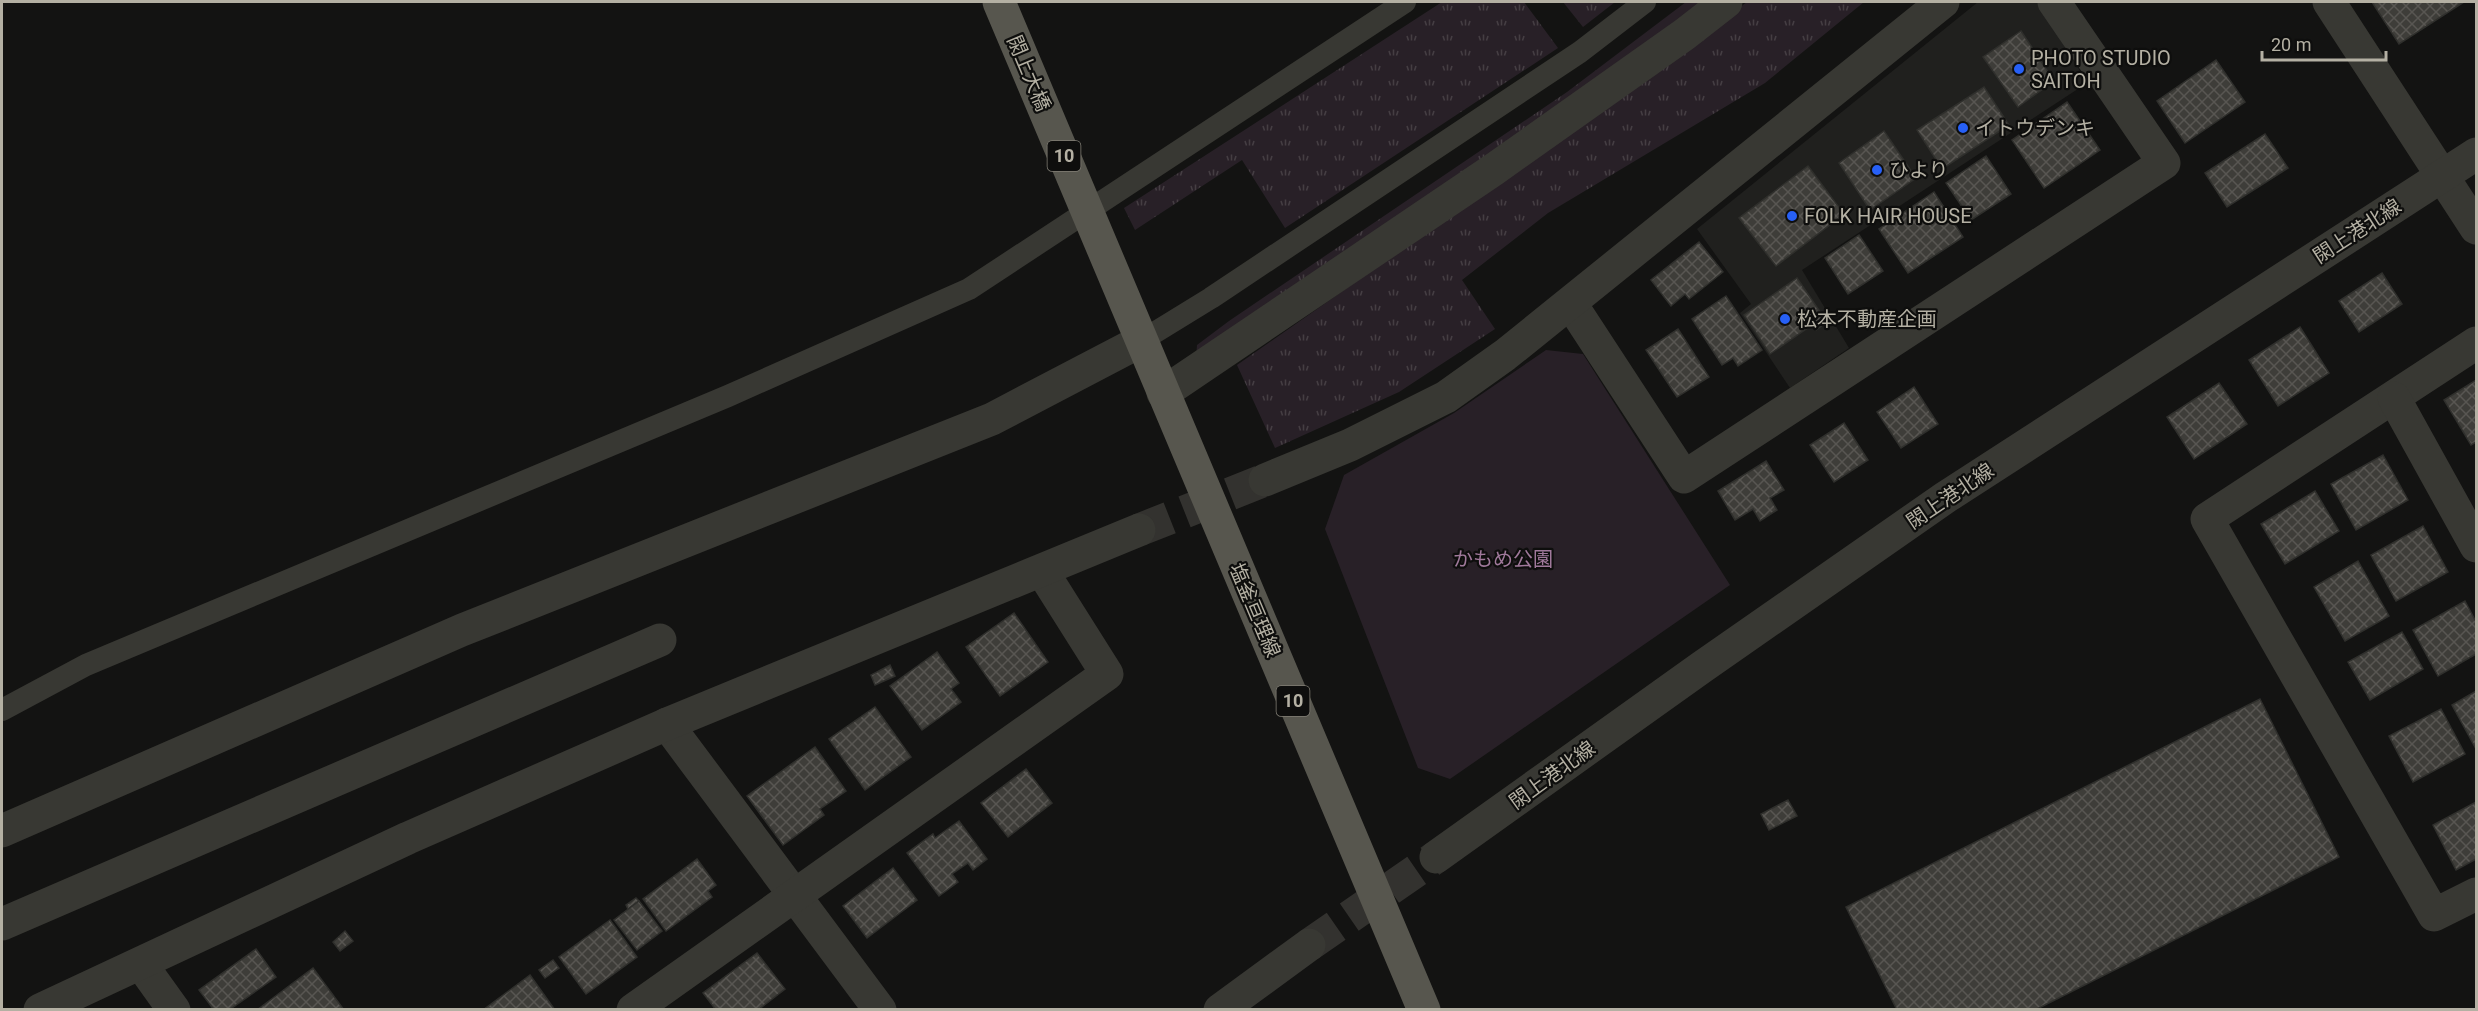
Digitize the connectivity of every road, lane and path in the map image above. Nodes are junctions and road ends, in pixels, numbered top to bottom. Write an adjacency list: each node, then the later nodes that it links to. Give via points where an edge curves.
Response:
1 (999, 2): 12 (main road, 閖上大橋 / 10)
2 (1405, 2): 22 (lane, via 969,289 728,396 86,665)
3 (1646, 2): 13 (lane, via 1580,52)
4 (1726, 2): 15 (street, via 1493,170)
5 (1943, 2): 11 (street)
6 (2054, 2): 11 (street, via 2164,163 1684,477)
7 (2329, 2): 9 (street)
8 (2476, 154): 9 (street, 閖上港北線)
9 (2443, 176): 10 (street); 25 (street, 閖上港北線, via 1946,497)
10 (2476, 228)
11 (1571, 304): 17 (street, via 1446,397 1350,445)
12 (1128, 310): 13 (main road, 塩釜亘理線 / 10)
13 (1141, 341): 15 (main road, 塩釜亘理線 / 10); 24 (street, via 992,419 462,630)
14 (2476, 343): 16 (street)
15 (1163, 393): 36 (main road, 塩釜亘理線 / 10)
16 (2394, 398): 19 (street); 26 (street, via 2207,519 2434,915)
17 (1265, 480)
18 (1139, 530): 20 (street)
19 (2476, 546)
20 (1042, 571): 23 (street); 27 (street, via 1107,674)
21 (660, 640): 28 (street)
22 (2, 710)
23 (667, 724): 27 (street); 30 (street, via 408,838)
24 (2, 831)
25 (1436, 857)
26 (2476, 894)
27 (794, 895): 33 (street); 34 (street)
28 (2, 924)
29 (1309, 945): 35 (street)
30 (141, 964): 31 (street); 32 (street)
31 (40, 1010)
32 (174, 1010)
33 (633, 1010)
34 (880, 1010)
35 (1220, 1010)
36 (1424, 1010)

